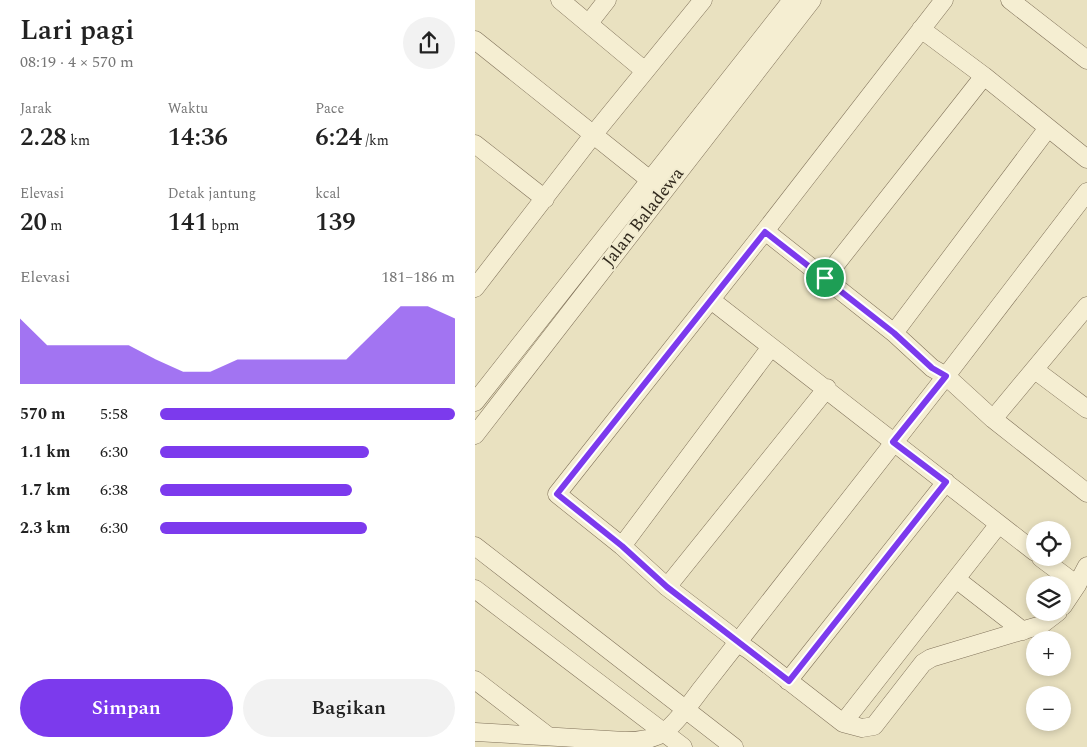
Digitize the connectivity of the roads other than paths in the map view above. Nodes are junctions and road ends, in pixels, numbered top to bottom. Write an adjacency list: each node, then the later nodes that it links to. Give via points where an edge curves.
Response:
1 (560, 0): 8 (street)
2 (607, 0): 8 (street)
3 (703, 0): 12 (street)
4 (792, 0): 18 (street, Jalan Baladewa)
5 (812, 0): 18 (street, Jalan Baladewa)
6 (944, 0): 9 (street)
7 (1010, 0): 11 (street)
8 (589, 23): 12 (street)
9 (921, 29): 13 (street); 21 (street)
10 (475, 40): 15 (street)
11 (1087, 60)
12 (645, 71): 15 (street)
13 (984, 76): 14 (street); 22 (street)
14 (1049, 128): 17 (street); 26 (street)
15 (593, 135): 18 (street); 20 (street)
16 (475, 144): 20 (street)
17 (1087, 159)
18 (657, 186): 31 (street, Jalan Baladewa); 34 (street, Jalan Baladewa)
19 (1087, 192): 29 (street)
20 (545, 198): 23 (street)
21 (765, 232): 22 (street); 24 (street)
22 (825, 278): 26 (street)
23 (475, 288)
24 (711, 300): 27 (street); 41 (street, via 557,494)
25 (1084, 316): 28 (street)
26 (894, 333): 29 (street, via 932,368)
27 (771, 347): 30 (street); 41 (street)
28 (1035, 370): 32 (street); 33 (street)
29 (946, 376): 33 (street); 35 (street)
30 (827, 388): 35 (street); 46 (street)
31 (475, 402)
32 (1087, 408)
33 (993, 419): 37 (street)
34 (475, 435)
35 (893, 442): 36 (street); 51 (street)
36 (946, 482): 38 (street); 53 (street)
37 (1087, 493)
38 (999, 524): 39 (street); 44 (street)
39 (1026, 545)
40 (475, 546): 54 (street)
41 (622, 546): 46 (street)
42 (1052, 566): 45 (street)
43 (1087, 566): 45 (street)
44 (956, 579): 50 (street); 55 (street)
45 (1077, 585): 48 (street)
46 (667, 587): 51 (street)
47 (475, 589): 57 (street)
48 (1071, 594)
49 (1046, 621): 50 (street)
50 (1023, 630): 55 (street, via 931,658 917,669 874,726 862,728)
51 (738, 643): 53 (street); 54 (street)
52 (475, 680): 58 (street)
53 (789, 681): 55 (street)
54 (686, 709): 57 (street); 60 (street)
55 (843, 723)
56 (475, 732): 58 (street)
57 (663, 732): 58 (street, via 639,740); 59 (street)
58 (549, 736)
59 (683, 747)
60 (734, 747)

